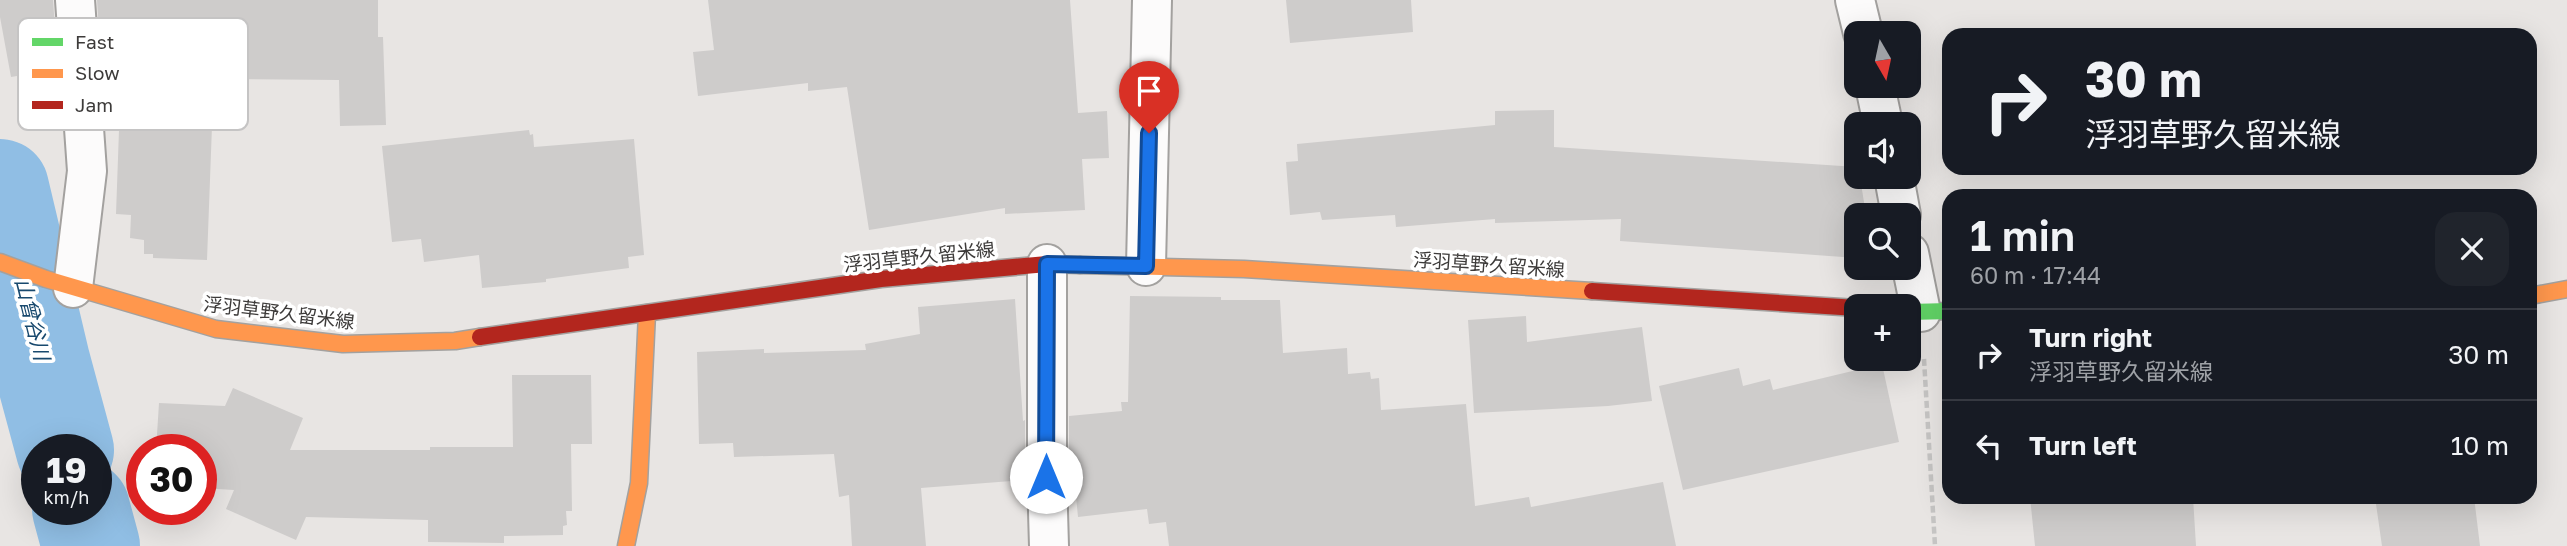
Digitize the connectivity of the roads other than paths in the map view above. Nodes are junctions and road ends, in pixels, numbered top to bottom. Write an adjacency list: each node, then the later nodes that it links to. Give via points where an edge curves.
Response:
1 (75, 0): 4 (street)
2 (1152, 0): 9 (street)
3 (1855, 0): 5 (street)
4 (76, 18)
5 (1860, 21)
6 (84, 130): 11 (street, via 87,171)
7 (0, 262): 11 (main road, 浮羽草野久留米線)
8 (1047, 264): 9 (main road, 浮羽草野久留米線); 16 (main road, 浮羽草野久留米線, via 881,279); 18 (street)
9 (1146, 266): 14 (main road, 浮羽草野久留米線)
10 (1917, 280): 15 (street)
11 (60, 284): 16 (main road, 浮羽草野久留米線, via 216,329 343,344 455,341)
12 (2567, 289): 13 (main road)
13 (2537, 295)
14 (1844, 307)
15 (1927, 312)
16 (646, 313): 17 (main road, via 639,482)
17 (626, 546)
18 (1049, 546)

